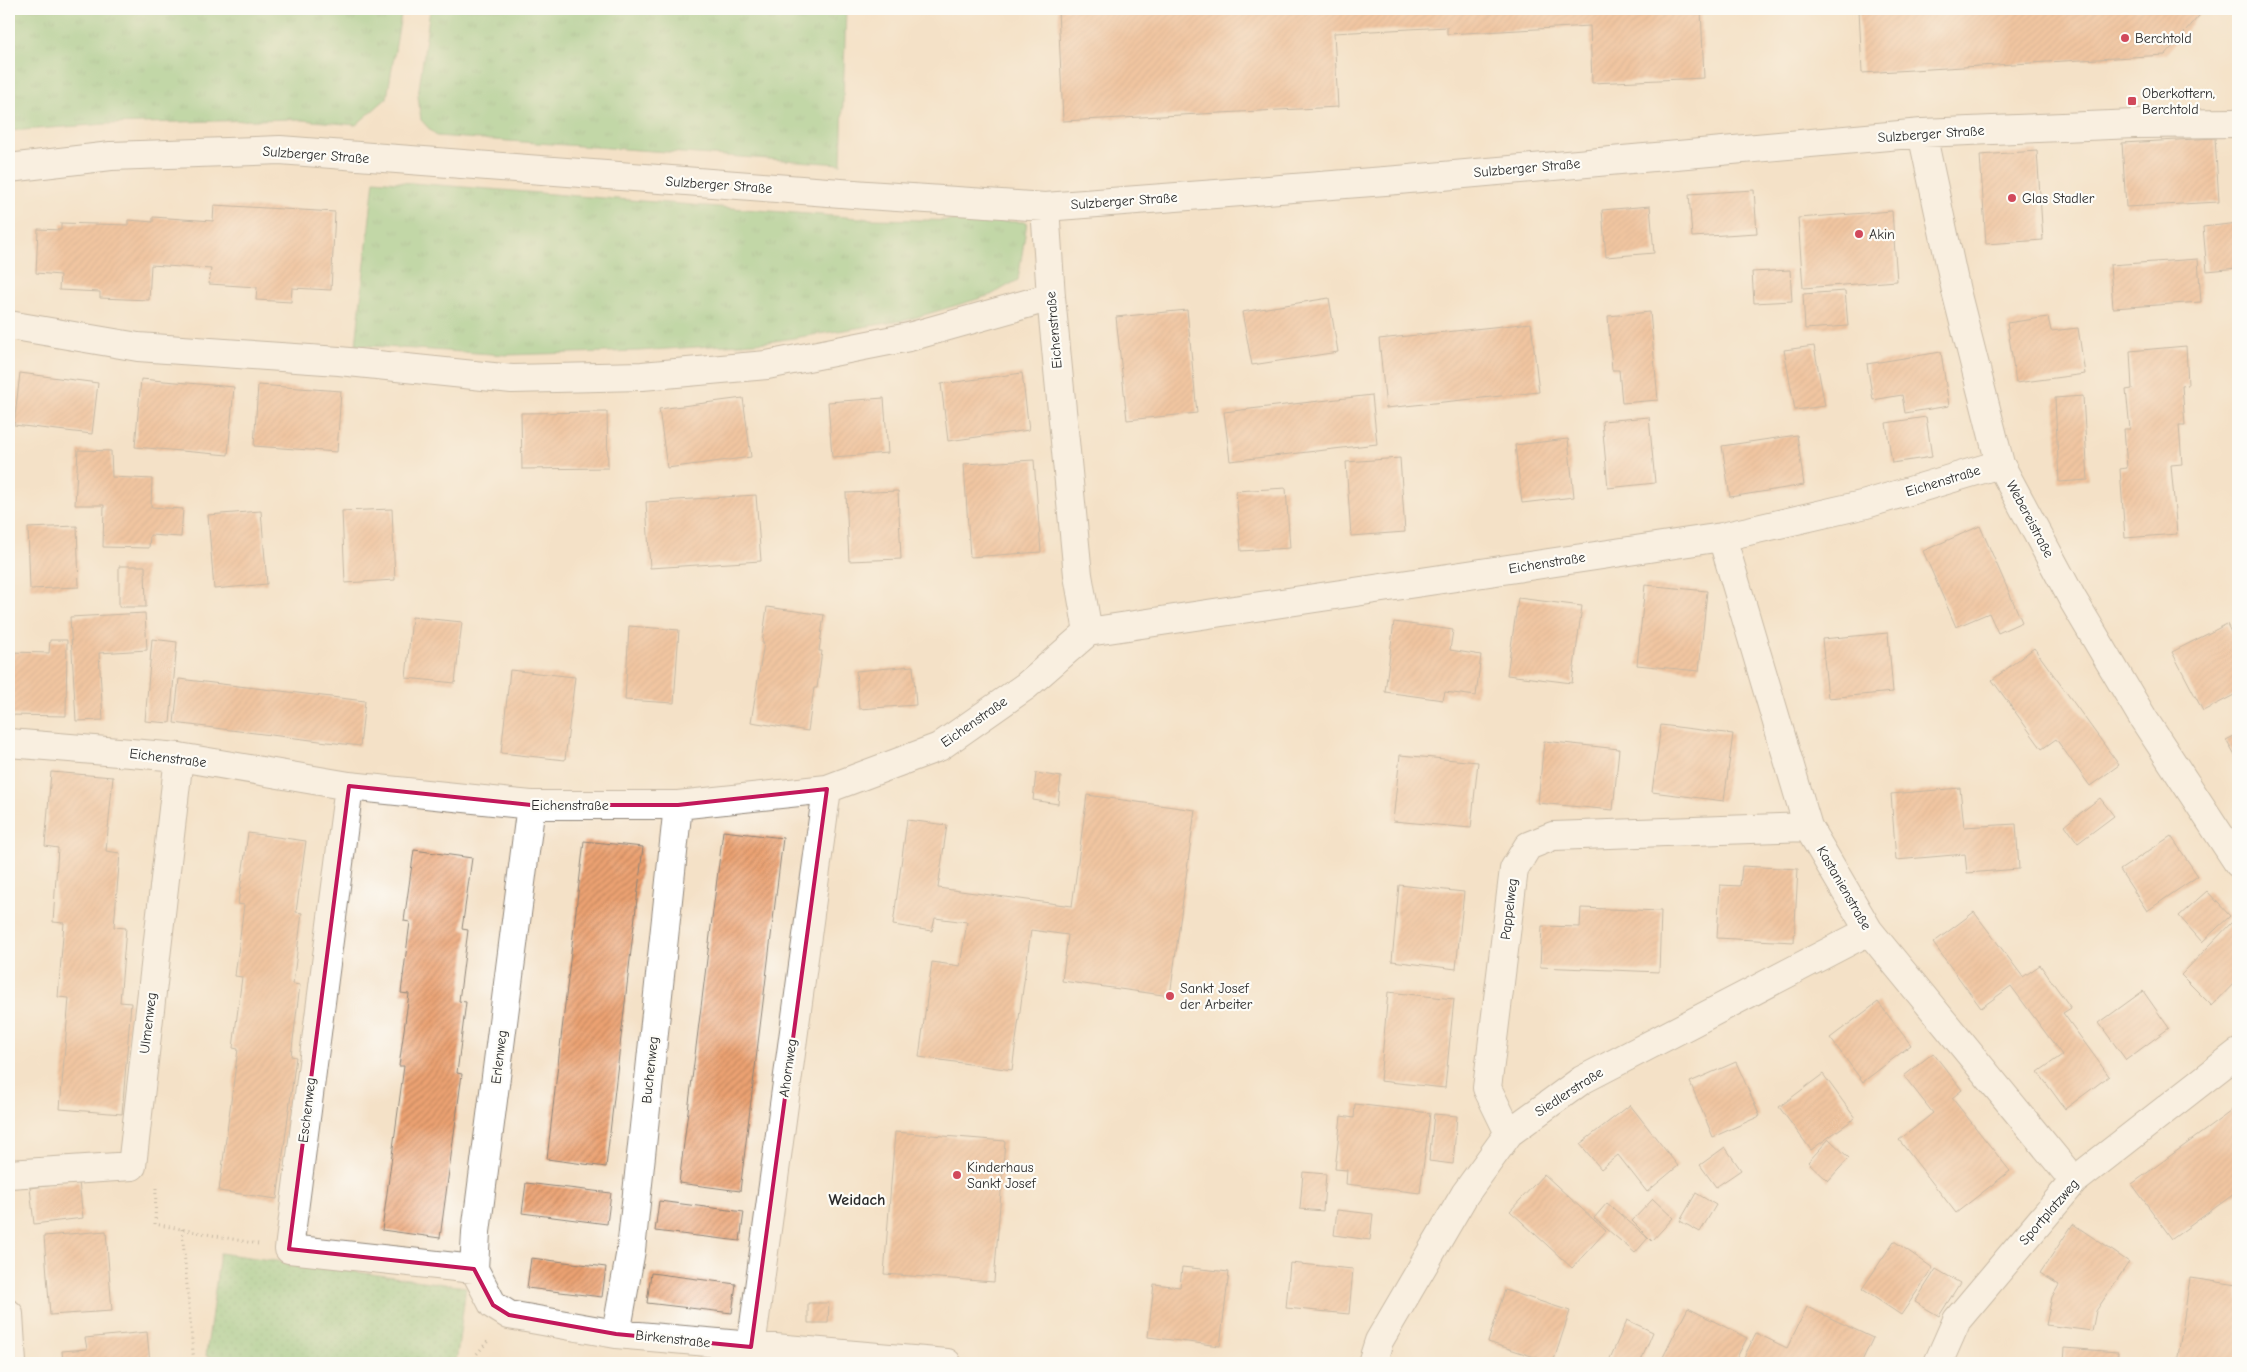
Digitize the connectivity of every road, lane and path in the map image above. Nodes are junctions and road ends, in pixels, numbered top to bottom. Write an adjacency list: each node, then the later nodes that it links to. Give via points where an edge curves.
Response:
1 (2238, 123): 2 (street, Sulzberger Straße)
2 (1922, 133): 4 (street, Sulzberger Straße, via 1398,180); 7 (street, Webereistraße, via 1956,291)
3 (9, 168): 4 (street, Sulzberger Straße, via 110,156 280,150 828,193)
4 (1045, 206): 5 (street, Eichenstraße)
5 (1051, 297): 6 (street, via 909,336 767,365 642,376 512,379 339,361 138,347); 9 (street, Eichenstraße, via 1078,574)
6 (9, 325)
7 (2000, 464): 8 (street, Eichenstraße, via 1866,504); 17 (street, Webereistraße, via 2073,600 2143,718)
8 (1722, 537): 9 (street, Eichenstraße); 16 (street, Kastanienstraße)
9 (1088, 632): 13 (street, Eichenstraße, via 1026,686 939,747)
10 (9, 743): 11 (street, Eichenstraße)
11 (179, 758): 12 (street, Eichenstraße); 21 (street, Ulmenweg)
12 (349, 786): 14 (street, Eichenstraße); 25 (street, Eschenweg)
13 (827, 789): 15 (street, Eichenstraße); 29 (street, Ahornweg)
14 (531, 805): 15 (street, Eichenstraße); 26 (street, Erlenweg, via 476,1232)
15 (678, 805): 28 (street, Buchenweg, via 631,1250)
16 (1808, 827): 18 (street, Kastanienstraße); 20 (street, Pappelweg, via 1553,836 1528,846 1514,869 1487,1088)
17 (2238, 863)
18 (1869, 931): 20 (street, Siedlerstraße, via 1582,1080); 23 (street, Kastanienstraße)
19 (2238, 1053): 23 (street, Sportplatzweg)
20 (1509, 1133): 33 (street, Siedlerstraße, via 1465,1194 1378,1341)
21 (132, 1166): 22 (street); 24 (path, via 157,1167 155,1224)
22 (9, 1174)
23 (2074, 1181): 34 (street, Sportplatzweg, via 1957,1320)
24 (182, 1230): 25 (path); 31 (path)
25 (289, 1249): 26 (street)
26 (474, 1269): 28 (street, Birkenstraße, via 493,1305 509,1314)
27 (9, 1314): 30 (street)
28 (616, 1334): 29 (street, Birkenstraße)
29 (760, 1353): 32 (street, Birkenstraße)
30 (12, 1363)
31 (194, 1363)
32 (947, 1363)
33 (1372, 1363)
34 (1938, 1363)

